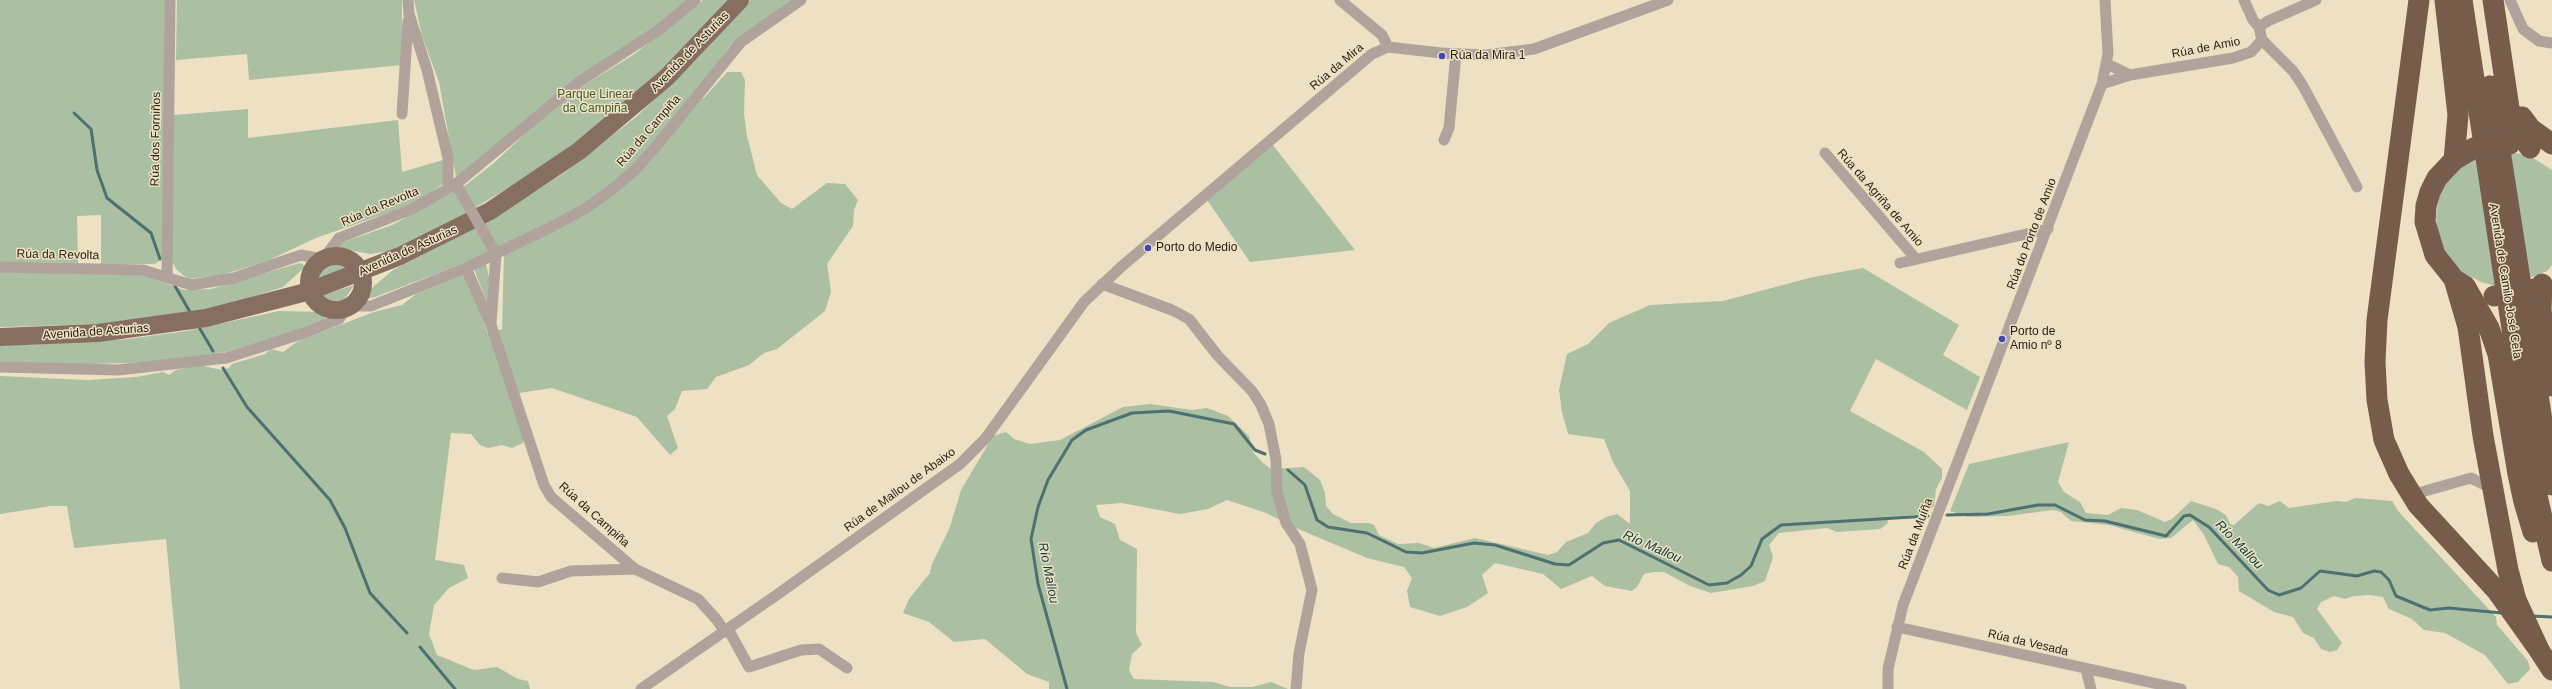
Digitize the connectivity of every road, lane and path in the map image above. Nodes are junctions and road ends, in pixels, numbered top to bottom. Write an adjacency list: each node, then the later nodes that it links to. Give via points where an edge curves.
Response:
1 (170, 0): 42 (street, Rúa dos Forniños)
2 (408, 0): 15 (street)
3 (695, 0): 31 (street, Rúa da Revolta, via 660,29 579,82)
4 (740, 0): 36 (main road, Avenida de Asturias, via 667,77 579,152 490,211)
5 (801, 0): 34 (street, Rúa da Campiña, via 741,42 636,169 609,192 583,210)
6 (1340, 0): 19 (street, via 1382,35)
7 (1668, 0): 20 (street, via 1534,49 1486,55)
8 (2105, 0): 21 (street, Rúa do Porto de Amio, via 2109,32)
9 (2244, 0): 16 (street)
10 (2316, 0): 16 (street)
11 (2419, 0): 57 (highway, via 2378,313 2375,362 2377,400 2384,440)
12 (2445, 0): 29 (highway, via 2458,115)
13 (2462, 0): 58 (highway, Avenida de Camilo José Cela, via 2538,500)
14 (2497, 3): 18 (street, via 2523,29 2539,40); 26 (highway, via 2520,113 2530,129); 27 (highway, via 2509,108 2518,132); 55 (highway, Avenida de Camilo José Cela)
15 (409, 14): 24 (street); 31 (street, via 448,158)
16 (2259, 27): 17 (street)
17 (2262, 40): 22 (street, Rúa de Amio, via 2251,52 2233,58); 32 (street, via 2293,71 2303,86)
18 (2552, 43)
19 (1388, 47): 20 (street); 44 (street, Rúa da Mira, via 1372,54)
20 (1456, 54): 25 (street, via 1449,128)
21 (2106, 64): 22 (street); 23 (street, Rúa do Porto de Amio)
22 (2130, 75): 23 (street, Rúa de Amio)
23 (2102, 84): 33 (street, Rúa do Porto de Amio)
24 (402, 114)
25 (1444, 140)
26 (2552, 144)
27 (2530, 148): 29 (highway, bridge, via 2493,143 2474,148); 30 (highway)
28 (1824, 154): 35 (street, Rúa da Agriña de Amio)
29 (2454, 160): 43 (highway, via 2437,178 2430,192 2425,222 2435,255)
30 (2552, 160)
31 (452, 186): 34 (street, bridge); 38 (street, Rúa da Revolta, via 412,209 339,238)
32 (2357, 187)
33 (2048, 229): 35 (street, Rúa da Agriña de Amio); 54 (street, Rúa do Porto de Amio)
34 (496, 254): 41 (street); 50 (street, Rúa da Campiña)
35 (1916, 259): 37 (street, Rúa da Agriña de Amio)
36 (387, 262): 40 (main road); 46 (main road)
37 (1900, 263)
38 (317, 265): 40 (main road, via 342,256); 42 (street, Rúa da Revolta, via 301,255 234,278 191,285); 47 (main road); 48 (main road, via 294,289)
39 (0, 267): 42 (street, Rúa da Revolta, via 143,270)
40 (357, 267): 46 (main road); 47 (main road, Avenida de Asturias)
41 (466, 268): 49 (street, via 371,306); 50 (street, Rúa da Campiña)
42 (167, 278)
43 (2459, 283): 45 (highway, bridge, via 2494,296); 56 (highway); 58 (highway, via 2495,340 2524,502 2540,553)
44 (1102, 284): 62 (street, Rúa de Mallou de Abaixo, via 1059,334 985,439 960,464); 70 (street, via 1172,310 1189,319 1218,356 1252,391 1261,405 1269,424 1276,460 1277,492 1286,523 1300,544 1312,590 1299,653)
45 (2546, 288): 53 (highway, via 2541,310)
46 (362, 291): 49 (main road)
47 (315, 298): 48 (main road, Avenida de Asturias); 49 (main road, via 337,310)
48 (274, 302): 51 (main road, Avenida de Asturias, via 206,318 130,331)
49 (349, 306): 52 (street, via 339,319 226,358 118,370)
50 (491, 325): 59 (street, Rúa da Campiña, via 548,491 566,510)
51 (0, 337)
52 (0, 367)
53 (2552, 386)
54 (1985, 393): 61 (street, Rúa da Muíña, via 1903,605)
55 (2552, 485)
56 (2493, 489): 57 (street, via 2471,478); 63 (highway, via 2512,585)
57 (2411, 494): 63 (highway, via 2444,535 2497,592)
58 (2552, 562)
59 (635, 569): 60 (street, via 572,571 538,582); 62 (street, Rúa da Campiña, via 698,599)
60 (502, 578)
61 (1897, 627): 65 (street, Rúa da Vesada); 71 (street, Rúa da Muíña, via 1888,669)
62 (726, 631): 64 (street, via 749,667 801,650 820,649); 69 (street, Rúa de Mallou de Abaixo)
63 (2539, 650): 66 (highway)
64 (847, 668)
65 (2086, 669): 67 (street, Rúa da Vesada); 72 (street)
66 (2552, 670)
67 (2107, 674): 68 (street, Rúa da Vesada); 72 (street)
68 (2147, 685): 73 (street, Rúa da Vesada)
69 (641, 689)
70 (1296, 689)
71 (1888, 689)
72 (2093, 689)
73 (2181, 689)

